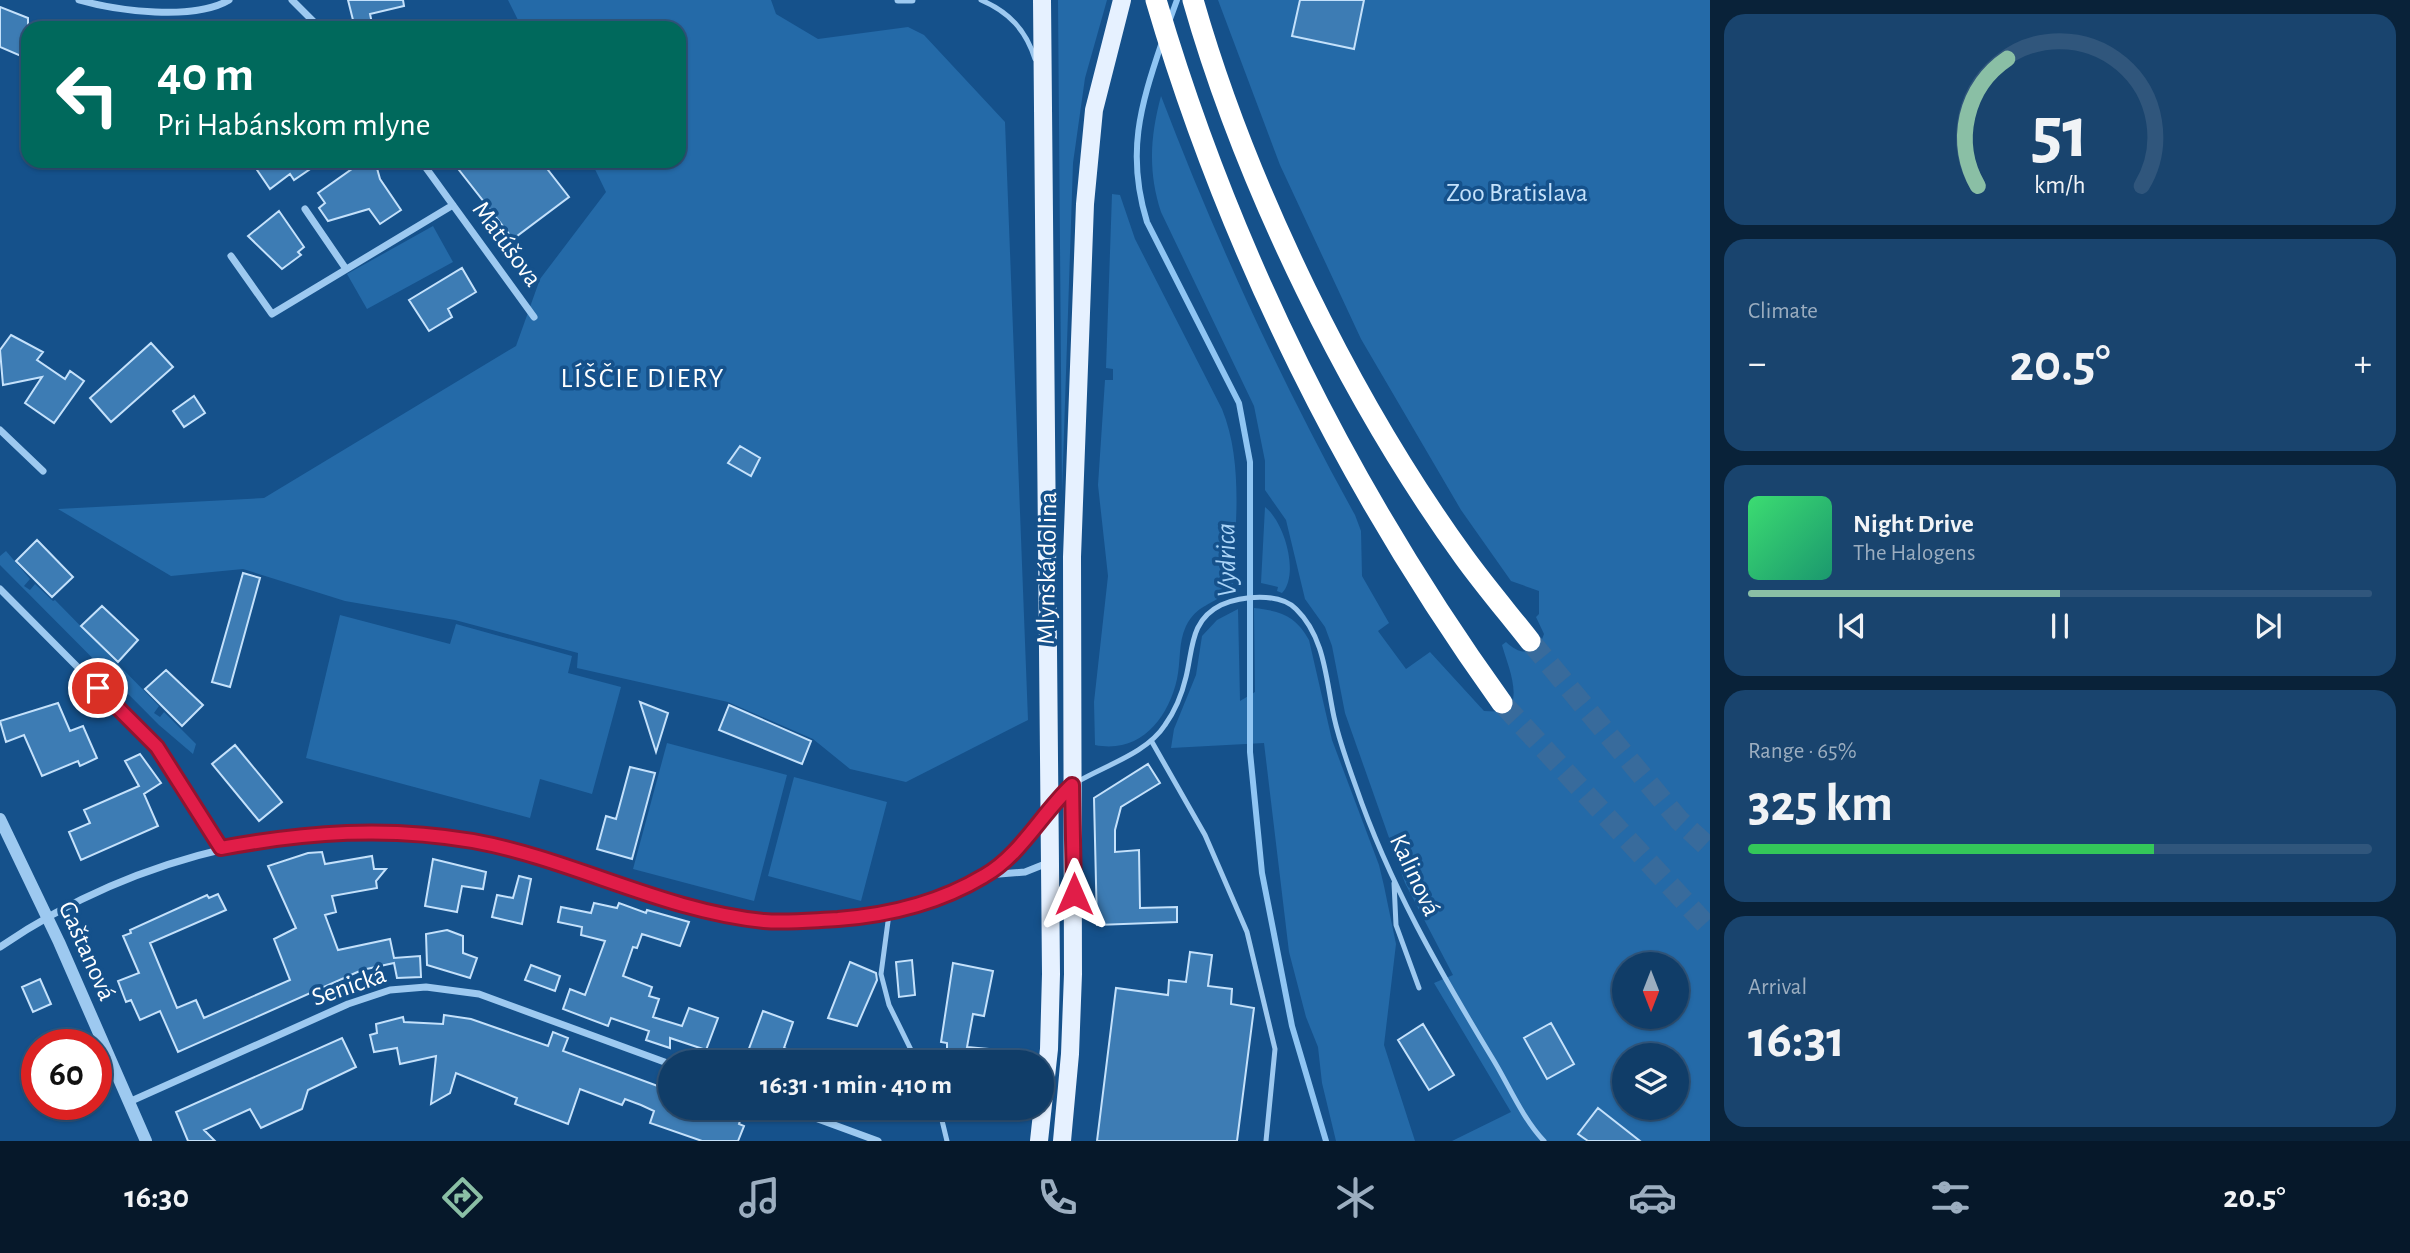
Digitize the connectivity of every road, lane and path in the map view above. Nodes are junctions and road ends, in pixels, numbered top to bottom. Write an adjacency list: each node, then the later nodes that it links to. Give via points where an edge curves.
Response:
1 (79, 0): 2 (street, via 102,7 167,12)
2 (229, 0)
3 (292, 0): 11 (street)
4 (898, 0): 5 (street)
5 (912, 0)
6 (981, 0): 12 (lane, via 1015,20)
7 (1042, 0): 12 (main road, Mlynská dolina)
8 (1122, 0): 25 (main road, Mlynská dolina, via 1094,110 1087,167 1072,557)
9 (1156, 0): 23 (highway, via 1182,89 1265,293 1356,477 1431,601)
10 (1193, 0): 22 (highway, via 1281,235 1348,368 1432,509)
11 (313, 21)
12 (1042, 80): 26 (main road, Mlynská dolina)
13 (426, 168): 14 (street, Matúšova)
14 (453, 205): 17 (street); 18 (street, Matúšova)
15 (305, 209): 17 (street)
16 (231, 256): 17 (street, via 272,314)
17 (346, 269)
18 (534, 317)
19 (0, 430): 20 (street)
20 (43, 471)
21 (0, 590): 29 (street, via 157,747)
22 (1530, 641)
23 (1502, 703)
24 (1152, 742): 25 (lane); 32 (lane, Kalinová, via 1178,701 1192,637 1201,621 1236,599 1262,597 1295,607 1323,656 1335,719 1353,777); 47 (lane, via 1205,835 1247,932 1275,1049)
25 (1072, 785): 26 (main road); 28 (main road, Mlynská dolina)
26 (1049, 810): 30 (main road, Mlynská dolina); 31 (street, via 1023,842)
27 (0, 818): 34 (street, Gaštanová)
28 (1073, 844): 30 (main road); 46 (main road, Mlynská dolina, via 1070,1054)
29 (221, 848): 33 (street, via 338,831 420,833 520,852 733,916 767,921); 34 (street)
30 (1051, 861): 31 (street, via 1025,872); 45 (main road, Mlynská dolina, via 1049,1049)
31 (986, 875): 33 (street, via 937,899)
32 (1394, 880): 36 (lane, via 1396,925); 48 (lane, Kalinová, via 1443,980)
33 (888, 914): 37 (lane, via 881,974 889,1005)
34 (47, 915): 35 (street); 39 (street, Gaštanová)
35 (0, 947)
36 (1419, 989)
37 (911, 1050)
38 (658, 1060): 39 (street, Senická, via 479,993 390,990 348,1004)
39 (129, 1102): 42 (street, Gaštanová)
40 (821, 1120): 43 (street)
41 (942, 1120): 44 (lane)
42 (146, 1141)
43 (878, 1141)
44 (947, 1141)
45 (1039, 1141)
46 (1062, 1141)
47 (1266, 1141)
48 (1544, 1141)

